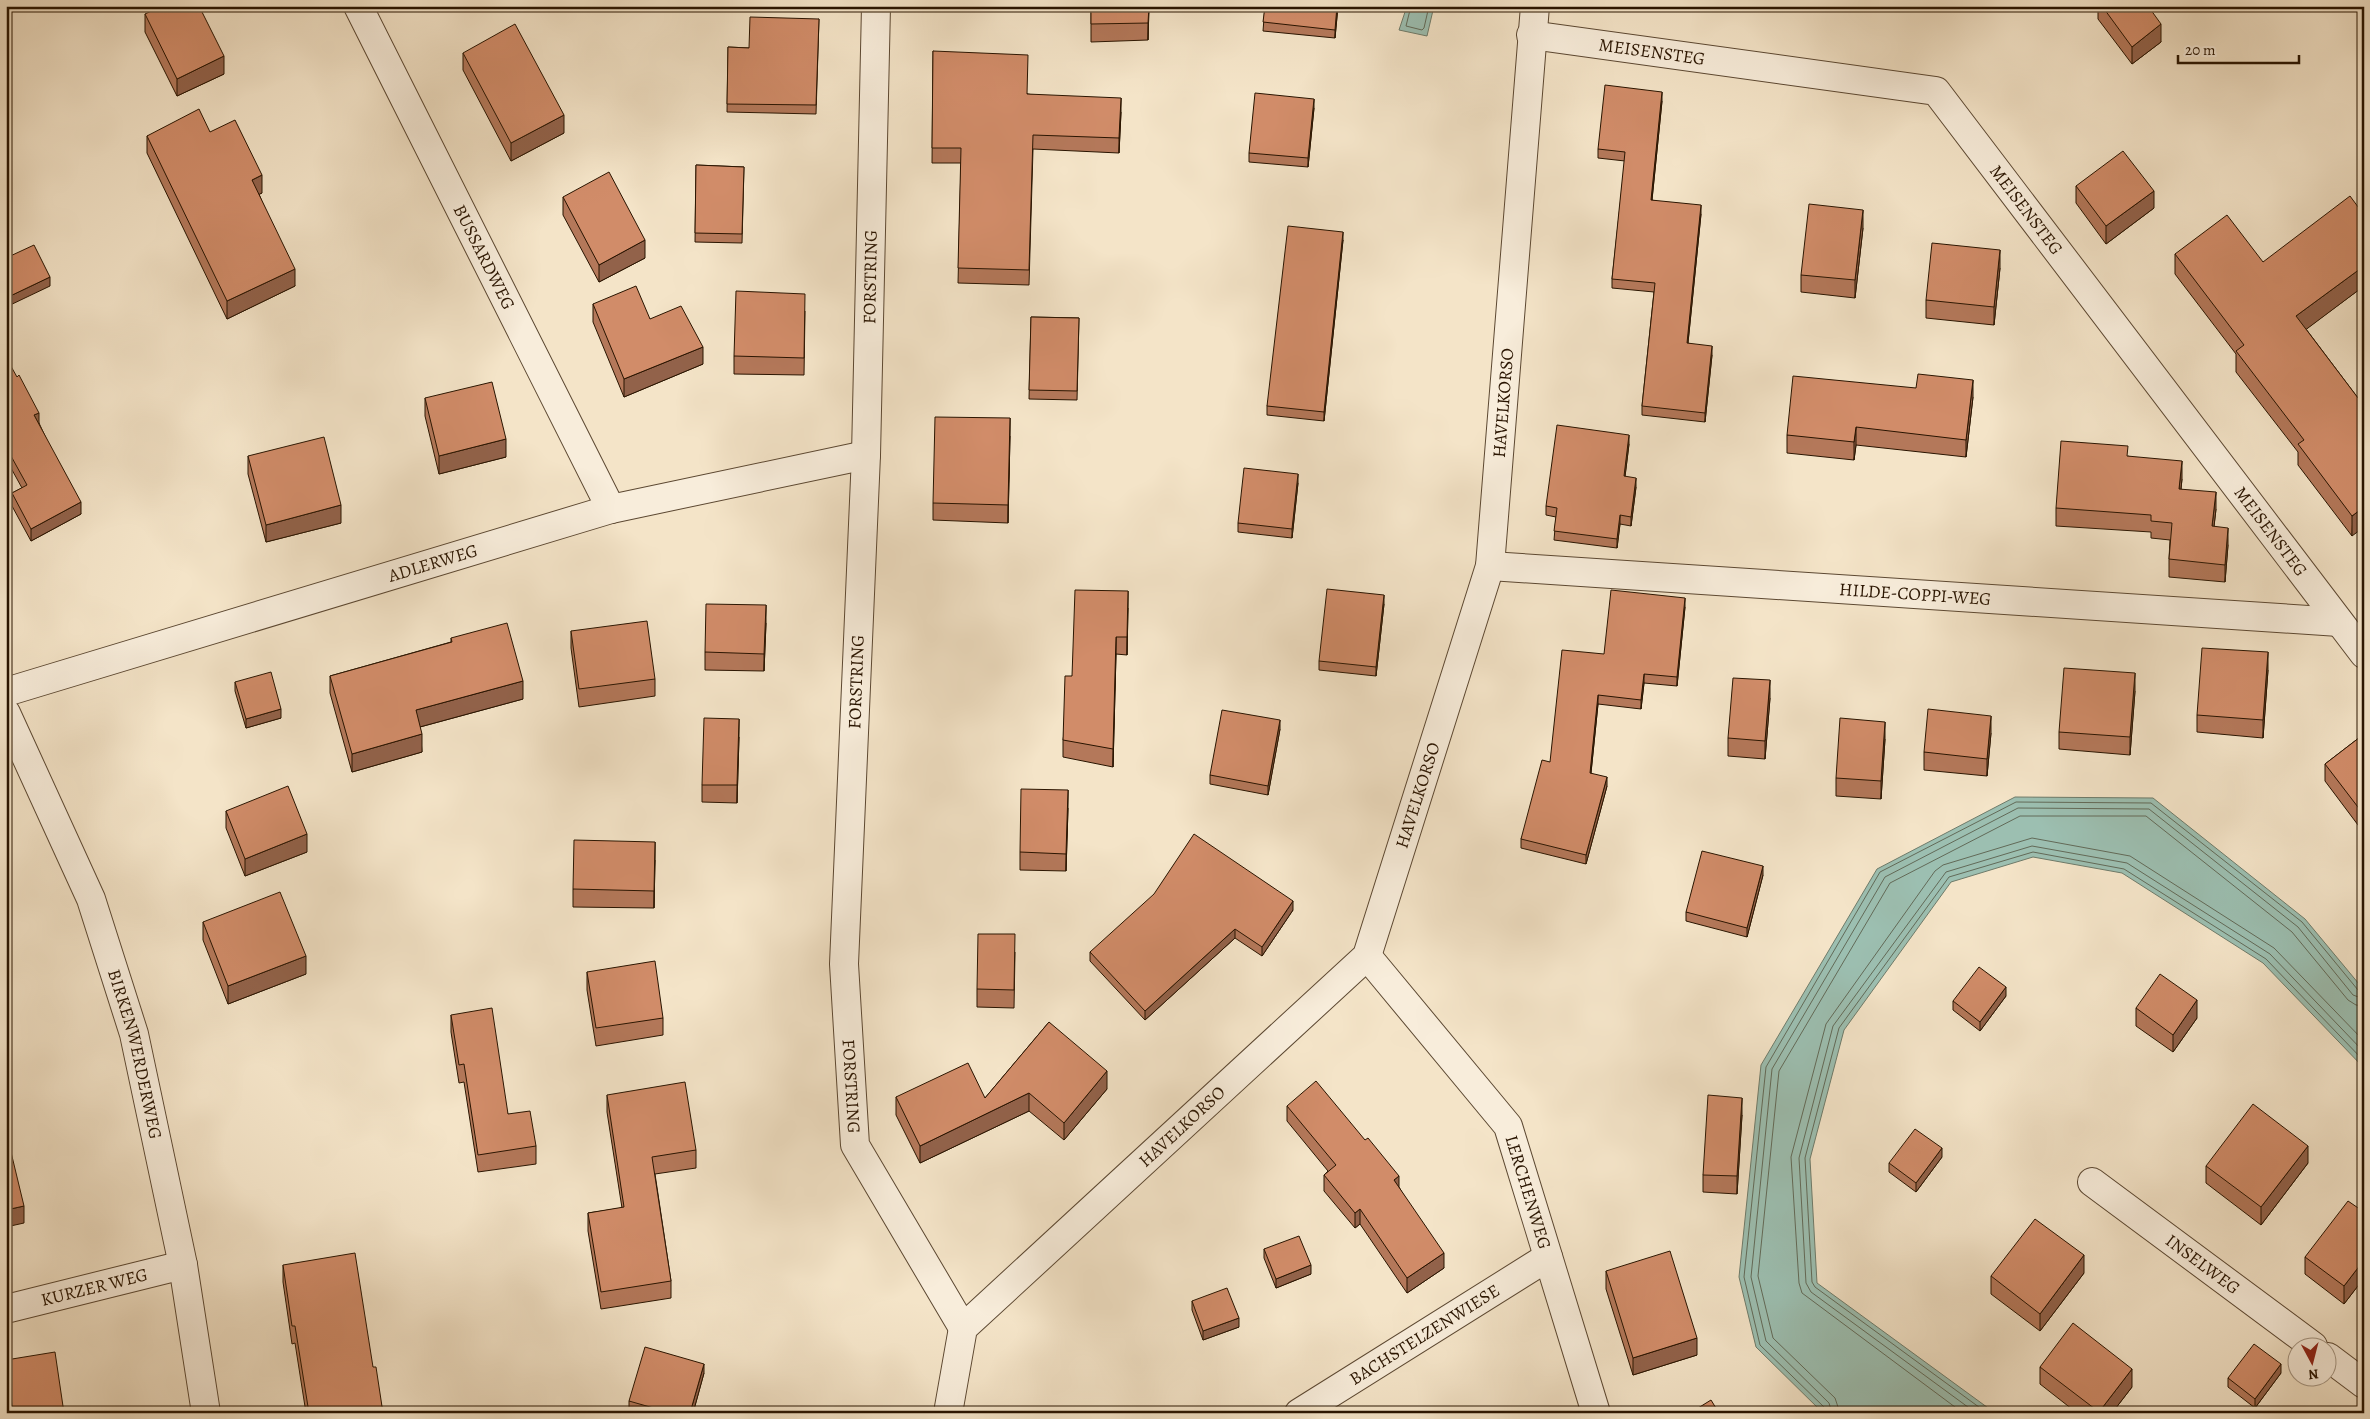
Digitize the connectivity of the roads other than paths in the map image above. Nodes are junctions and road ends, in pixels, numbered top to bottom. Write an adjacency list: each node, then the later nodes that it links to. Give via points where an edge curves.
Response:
1 (358, 6): 6 (street, BUSSARDWEG)
2 (876, 6): 5 (street, FORSTRING)
3 (1535, 6): 4 (street, HAVELKORSO)
4 (1531, 35): 7 (street, HAVELKORSO); 8 (street, MEISENSTEG, via 1936,91)
5 (866, 455): 6 (street, ADLERWEG); 17 (street, FORSTRING, via 844,964 855,1145)
6 (611, 509): 10 (street, ADLERWEG)
7 (1490, 566): 8 (street, HILDE-COPPI-WEG); 12 (street, HAVELKORSO)
8 (2340, 622): 9 (street, MEISENSTEG)
9 (2364, 654)
10 (6, 692)
11 (6, 713): 15 (street, BIRKENWERDERWEG, via 91,899 134,1034)
12 (1367, 956): 14 (street, LERCHENWEG, via 1508,1126); 17 (street, HAVELKORSO)
13 (2092, 1182): 18 (street, INSELWEG)
14 (1548, 1257): 23 (street, BACHSTELZENWIESE); 24 (street, LERCHENWEG)
15 (183, 1266): 16 (street, KURZER WEG); 21 (street, BIRKENWERDERWEG)
16 (6, 1309)
17 (963, 1328): 22 (street)
18 (2300, 1336)
19 (2338, 1364): 20 (street)
20 (2364, 1384)
21 (206, 1413)
22 (948, 1413)
23 (1299, 1413)
24 (1596, 1413)

